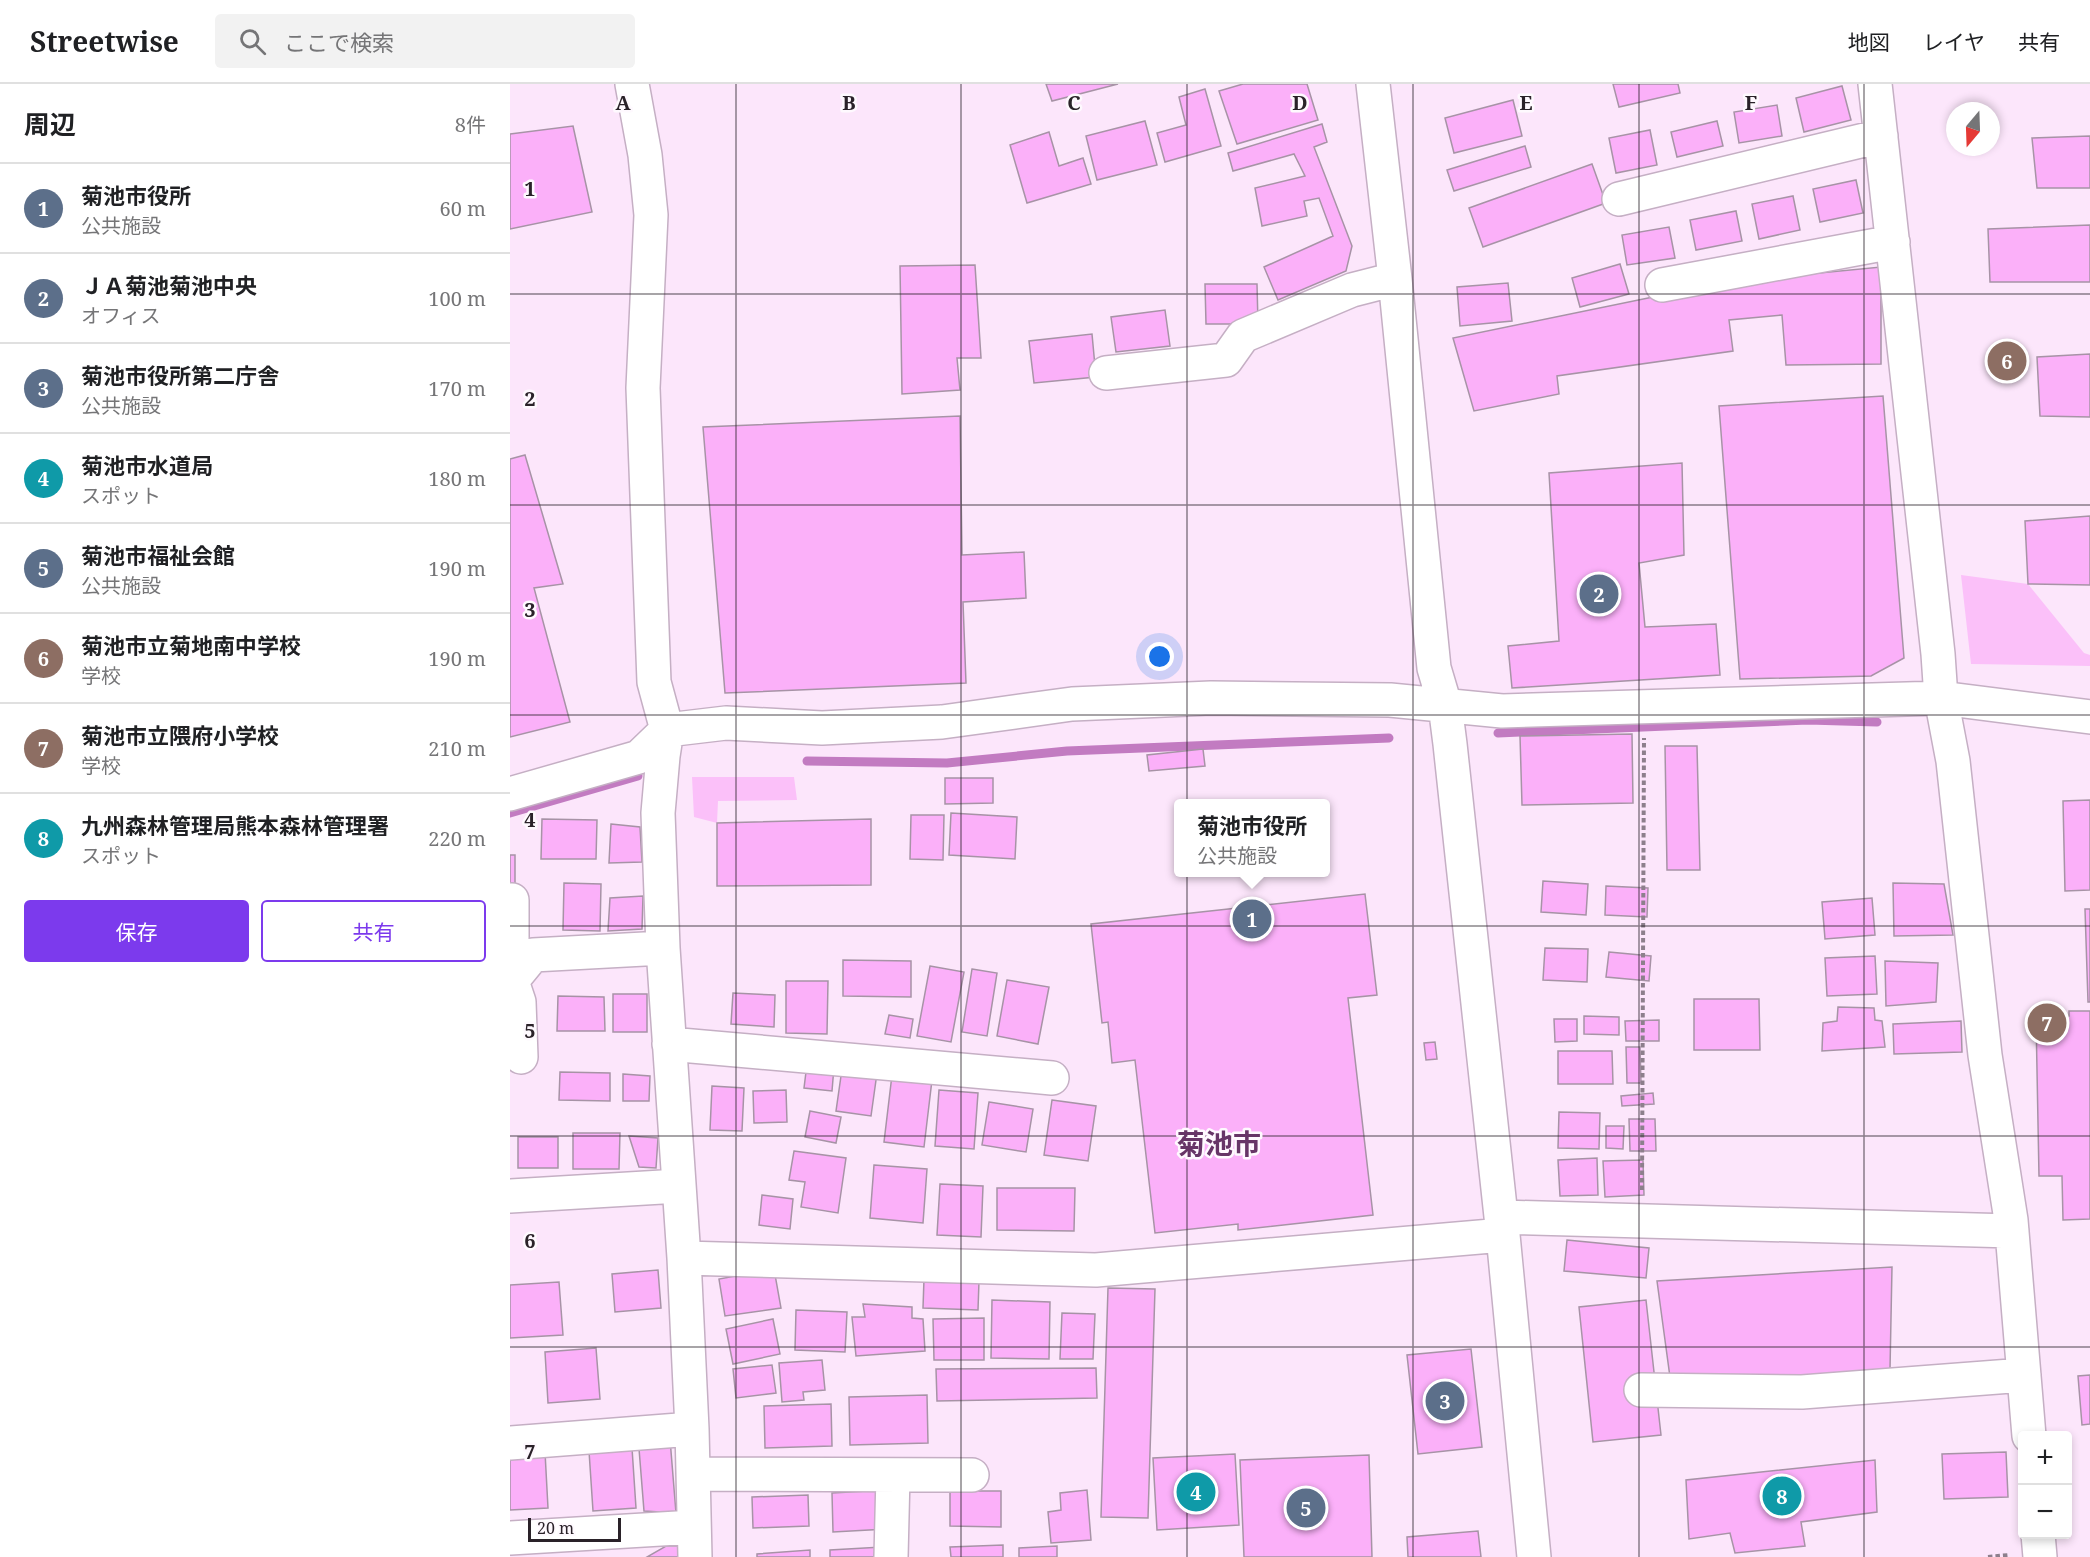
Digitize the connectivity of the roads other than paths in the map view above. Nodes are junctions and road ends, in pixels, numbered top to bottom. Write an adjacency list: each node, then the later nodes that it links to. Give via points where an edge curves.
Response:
1 (632, 84): 13 (street, via 651,215 643,388 654,682)
2 (1372, 84): 7 (street)
3 (1875, 84): 4 (street)
4 (1881, 136): 5 (street); 6 (street)
5 (1619, 199)
6 (1893, 242): 8 (street); 10 (street)
7 (1395, 279): 9 (street, via 1352,290 1243,336 1226,360); 11 (street, via 1434,668)
8 (1662, 285)
9 (1106, 373)
10 (1941, 698): 11 (street, via 1502,711); 12 (street); 24 (street, via 1953,761 1985,1055)
11 (1445, 705): 13 (street, via 1390,700 1211,698 1072,704 942,722 822,728 726,723); 23 (street)
12 (2090, 717)
13 (668, 730): 14 (street, via 639,757); 16 (street, via 658,813)
14 (510, 794)
15 (512, 900): 17 (street)
16 (663, 948): 17 (street, via 533,955); 18 (street)
17 (511, 982): 19 (street, via 519,1002)
18 (669, 1044): 20 (street); 21 (street)
19 (520, 1057)
20 (1052, 1078)
21 (679, 1186): 22 (street); 25 (street)
22 (510, 1196)
23 (1502, 1226): 24 (street, via 1642,1221); 25 (street, via 1096,1270); 38 (street)
24 (2012, 1231): 26 (street)
25 (684, 1258): 28 (street)
26 (2024, 1375): 27 (street, via 1802,1392); 29 (street)
27 (1641, 1390)
28 (692, 1429): 30 (street); 31 (street)
29 (2029, 1431)
30 (510, 1443)
31 (693, 1474): 32 (street); 36 (street)
32 (893, 1475): 33 (street); 37 (street)
33 (972, 1475)
34 (510, 1538): 36 (street)
35 (2038, 1539): 39 (street)
36 (695, 1542)
37 (891, 1557)
38 (1534, 1557)
39 (2040, 1557)

